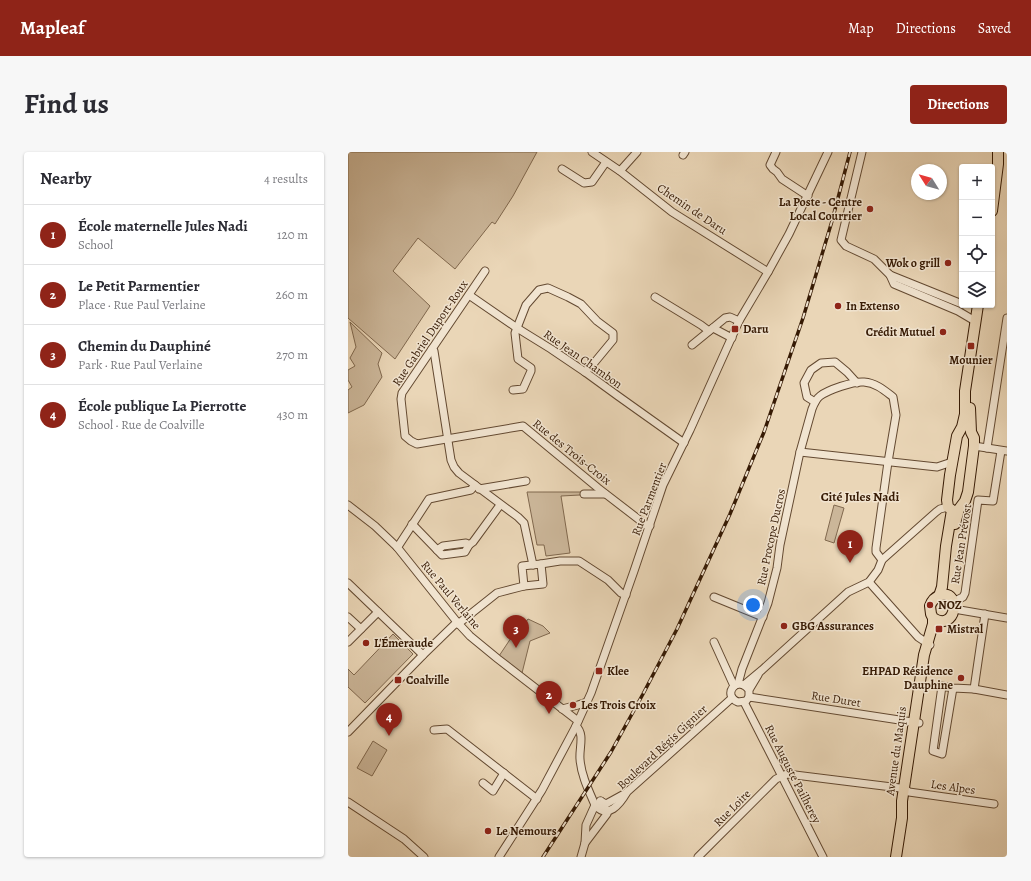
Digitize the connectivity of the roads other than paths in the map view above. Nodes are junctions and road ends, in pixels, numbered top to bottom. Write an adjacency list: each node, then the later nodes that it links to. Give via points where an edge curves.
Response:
1 (592, 152): 7 (street, Chemin de Daru)
2 (637, 152): 9 (street)
3 (776, 152): 10 (street, via 770,165 782,179)
4 (828, 152): 10 (street, Rue Parmentier)
5 (862, 152): 16 (street, via 842,240 846,246 874,259 890,274)
6 (1000, 152): 11 (main road)
7 (606, 162): 8 (street, via 592,182 584,183); 9 (street, Chemin de Daru)
8 (562, 169)
9 (620, 171): 13 (street, Chemin de Daru, via 672,212)
10 (808, 196): 13 (street, Rue Parmentier)
11 (993, 200)
12 (485, 271): 14 (street, Rue Gabriel Duport-Roux)
13 (768, 272): 20 (street, Rue Parmentier)
14 (469, 295): 22 (street, Rue Jean Chambon); 26 (street, Rue Gabriel Duport-Roux)
15 (655, 297): 23 (street)
16 (959, 306)
17 (962, 308): 21 (street)
18 (977, 308): 21 (main road, Avenue du Maquis)
19 (1007, 318): 37 (street)
20 (739, 321): 23 (street, via 730,317 725,318); 24 (street, Rue Parmentier)
21 (975, 321): 28 (main road, Avenue du Maquis)
22 (517, 328): 27 (street, Rue Jean Chambon); 27 (street, via 526,305 539,290 548,288 581,304 613,333 613,340); 30 (street, via 515,333 518,359 532,368 523,389)
23 (711, 329): 24 (street); 25 (street)
24 (732, 338): 35 (street, Rue Parmentier)
25 (692, 345)
26 (432, 349): 34 (street); 34 (street, Rue Gabriel Duport-Roux, via 402,394 405,436 418,444)
27 (585, 372): 35 (street, Rue Jean Chambon)
28 (967, 374): 32 (main road, Avenue du Maquis, via 965,414); 33 (main road, Avenue du Maquis, via 970,387)
29 (857, 382): 31 (street, via 837,387 820,396); 31 (street, via 835,362 821,363 811,370 804,383 807,397); 40 (street, via 879,386 894,397 896,415)
30 (513, 390)
31 (815, 402): 39 (street, Rue Procope Ducros)
32 (960, 432): 33 (main road); 41 (main road, Avenue du Maquis)
33 (971, 432): 36 (main road, Avenue du Maquis)
34 (448, 439): 45 (street, via 454,467); 47 (street, Rue des Trois-Croix, via 522,426)
35 (684, 443): 52 (street, Rue Parmentier, via 663,486)
36 (974, 446): 37 (street, Rue Jean Prévost); 50 (main road, Avenue du Maquis, via 965,501)
37 (987, 448): 38 (street, Rue Jean Prévost)
38 (1004, 451): 61 (street, Rue Jean Prévost, via 993,502 978,500 965,593 963,597)
39 (800, 452): 40 (street); 65 (street, Rue Procope Ducros, via 777,568)
40 (888, 462): 42 (street); 54 (street, via 876,548)
41 (952, 462): 42 (street); 43 (main road, Avenue du Maquis)
42 (937, 467): 43 (street)
43 (950, 475): 50 (main road, Avenue du Maquis, via 947,500)
44 (526, 482): 45 (street)
45 (477, 487): 49 (street); 51 (street, via 429,499)
46 (584, 494): 47 (street)
47 (606, 494): 52 (street, Rue des Trois-Croix)
48 (348, 505): 53 (street, Rue Paul Verlaine)
49 (500, 505): 51 (street, via 465,552 442,555); 55 (street, via 524,523)
50 (951, 508): 54 (street, via 936,512); 61 (main road, Avenue du Maquis, via 942,587)
51 (412, 524): 53 (street)
52 (650, 526): 59 (street, Rue Parmentier)
53 (397, 547): 68 (street, Rue Paul Verlaine)
54 (882, 560): 56 (street)
55 (537, 564): 58 (street, via 522,566); 58 (street, via 543,584); 59 (street, via 579,561)
56 (869, 582): 72 (street, via 918,637); 75 (street, via 848,592)
57 (348, 583): 62 (street)
58 (524, 586): 68 (street, via 497,593)
59 (626, 595): 82 (street, Rue Parmentier)
60 (714, 597): 65 (street)
61 (948, 601): 63 (street); 67 (main road, Avenue du Maquis, via 953,613 947,620); 67 (main road, Avenue du Maquis, via 934,598 930,606 931,614)
62 (378, 612): 69 (street); 73 (street)
63 (985, 614): 66 (street); 78 (street)
64 (348, 617): 69 (street)
65 (763, 617): 74 (street, Rue Procope Ducros)
66 (1007, 618)
67 (938, 619): 72 (main road, Avenue du Maquis)
68 (457, 624): 73 (street); 83 (street, Rue Paul Verlaine, via 477,643)
69 (361, 629): 70 (street)
70 (348, 642)
71 (714, 642): 79 (street, Rue Auguste Pailherey)
72 (929, 644): 84 (main road, Avenue du Maquis)
73 (423, 655): 87 (street)
74 (742, 669): 76 (street, via 746,676); 79 (street, Rue Procope Ducros)
75 (762, 670): 76 (street); 79 (street)
76 (753, 677): 79 (street)
77 (953, 688): 77 (street, via 942,754 933,751 942,686); 78 (street)
78 (974, 689): 80 (street)
79 (743, 691): 81 (street, via 731,691); 81 (street, via 738,702); 84 (street, Rue Duret); 91 (street, Rue Auguste Pailherey)
80 (1007, 695)
81 (732, 698): 97 (street, Boulevard Régis Gignier, via 627,792 614,809)
82 (587, 702): 83 (street); 85 (street, Rue Parmentier)
83 (562, 709): 85 (street, Rue Paul Verlaine)
84 (916, 722): 93 (main road, Avenue du Maquis)
85 (577, 723): 88 (street, Rue Parmentier); 89 (street)
86 (434, 730): 90 (street, via 447,729)
87 (348, 732)
88 (571, 735): 89 (street); 94 (street, Rue Parmentier)
89 (581, 745): 97 (street, via 581,767 589,792)
90 (504, 773): 92 (street, via 492,791); 94 (street)
91 (782, 775): 93 (street, Les Alpes); 102 (street, Rue Loire); 103 (street, Rue Auguste Pailherey)
92 (483, 783)
93 (906, 790): 96 (street, Les Alpes); 104 (main road, Avenue du Maquis, via 908,802 902,818)
94 (537, 799): 100 (street, Rue Parmentier)
95 (348, 802): 99 (street, via 404,839)
96 (994, 804)
97 (602, 806): 98 (street, via 586,825); 98 (street, Boulevard Régis Gignier, via 607,814)
98 (585, 843): 101 (street)
99 (424, 857)
100 (499, 857)
101 (581, 857)
102 (698, 857)
103 (823, 857)
104 (896, 857)

